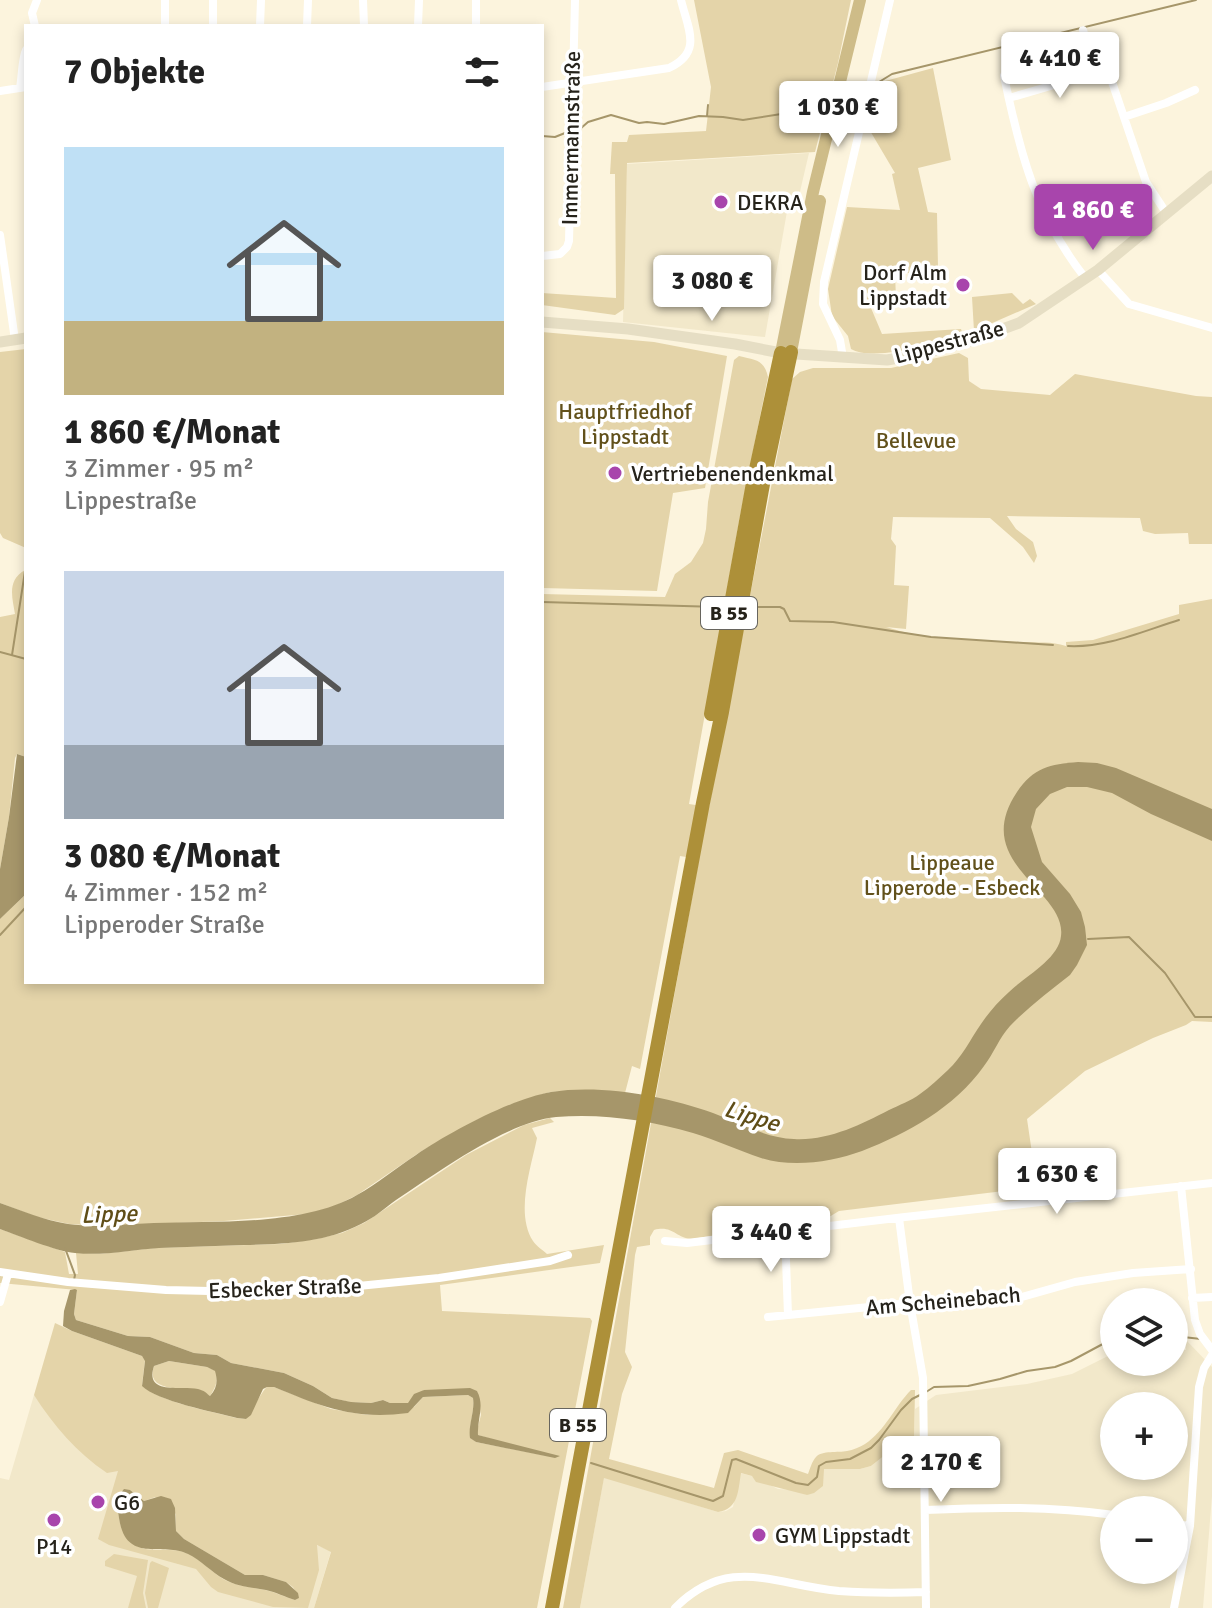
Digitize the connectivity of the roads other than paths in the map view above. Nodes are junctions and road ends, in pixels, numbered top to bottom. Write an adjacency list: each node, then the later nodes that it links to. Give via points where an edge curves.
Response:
1 (37, 0): 14 (street)
2 (165, 0): 15 (street)
3 (213, 0): 16 (street)
4 (261, 0): 17 (street)
5 (308, 0): 18 (street)
6 (363, 0): 19 (street)
7 (419, 0): 20 (street)
8 (476, 0): 21 (street)
9 (575, 0): 26 (street, Immermannstraße)
10 (681, 0): 26 (street, via 691,45 681,63)
11 (860, 0): 43 (main road, B 55, via 813,192)
12 (869, 0): 43 (main road, B 55)
13 (890, 0): 44 (street, via 824,282 823,304)
14 (35, 24)
15 (165, 24)
16 (213, 24)
17 (260, 24)
18 (307, 24)
19 (364, 24)
20 (418, 24)
21 (476, 24)
22 (1083, 30): 24 (street, via 1092,60)
23 (24, 55): 27 (street)
24 (1102, 71): 31 (street); 32 (street, via 1110,76)
25 (1004, 76): 31 (street)
26 (572, 84): 28 (street); 36 (street, Immermannstraße, via 569,241 560,254)
27 (23, 87): 30 (street)
28 (544, 87)
29 (1195, 90): 32 (street)
30 (0, 91)
31 (1009, 98): 38 (street, via 1046,218)
32 (1124, 117): 34 (street, via 1146,182)
33 (1212, 176): 34 (main road, Lippestraße)
34 (1167, 214): 37 (main road, Lippestraße)
35 (0, 235): 41 (street)
36 (544, 256)
37 (1098, 270): 38 (main road, Lippestraße); 40 (street, via 1129,304)
38 (1086, 279): 44 (main road, Lippestraße, via 1019,323 970,341 887,360)
39 (544, 322): 43 (main road, Lippestraße, via 642,330)
40 (1212, 328)
41 (21, 339): 42 (main road)
42 (0, 342)
43 (786, 353): 44 (main road, Lippestraße); 45 (highway, B 55)
44 (843, 358)
45 (630, 1168): 65 (highway, B 55); 66 (highway, B 55)
46 (1212, 1183): 47 (street)
47 (1181, 1186): 48 (street); 52 (street)
48 (899, 1218): 49 (street); 57 (street)
49 (785, 1232): 50 (street); 58 (street)
50 (665, 1241)
51 (568, 1255): 53 (street, Esbecker Straße, via 452,1276 318,1290 166,1290)
52 (1191, 1269): 55 (street); 57 (street, Am Scheinebach, via 1075,1282 1015,1299)
53 (4, 1273): 56 (street)
54 (1212, 1297): 55 (street)
55 (1192, 1298): 60 (street, via 1200,1334)
56 (0, 1302)
57 (910, 1303): 58 (street, Am Scheinebach); 61 (street, via 923,1378)
58 (788, 1315): 59 (street, Am Scheinebach)
59 (768, 1317)
60 (1212, 1353): 63 (street, via 1199,1387)
61 (925, 1510): 62 (street, via 1005,1507); 64 (street)
62 (1100, 1513)
63 (1190, 1526): 69 (street)
64 (926, 1592): 67 (street, via 839,1591 756,1576 731,1577 689,1594); 68 (street)
65 (543, 1608)
66 (552, 1608)
67 (675, 1608)
68 (926, 1608)
69 (1174, 1608)

